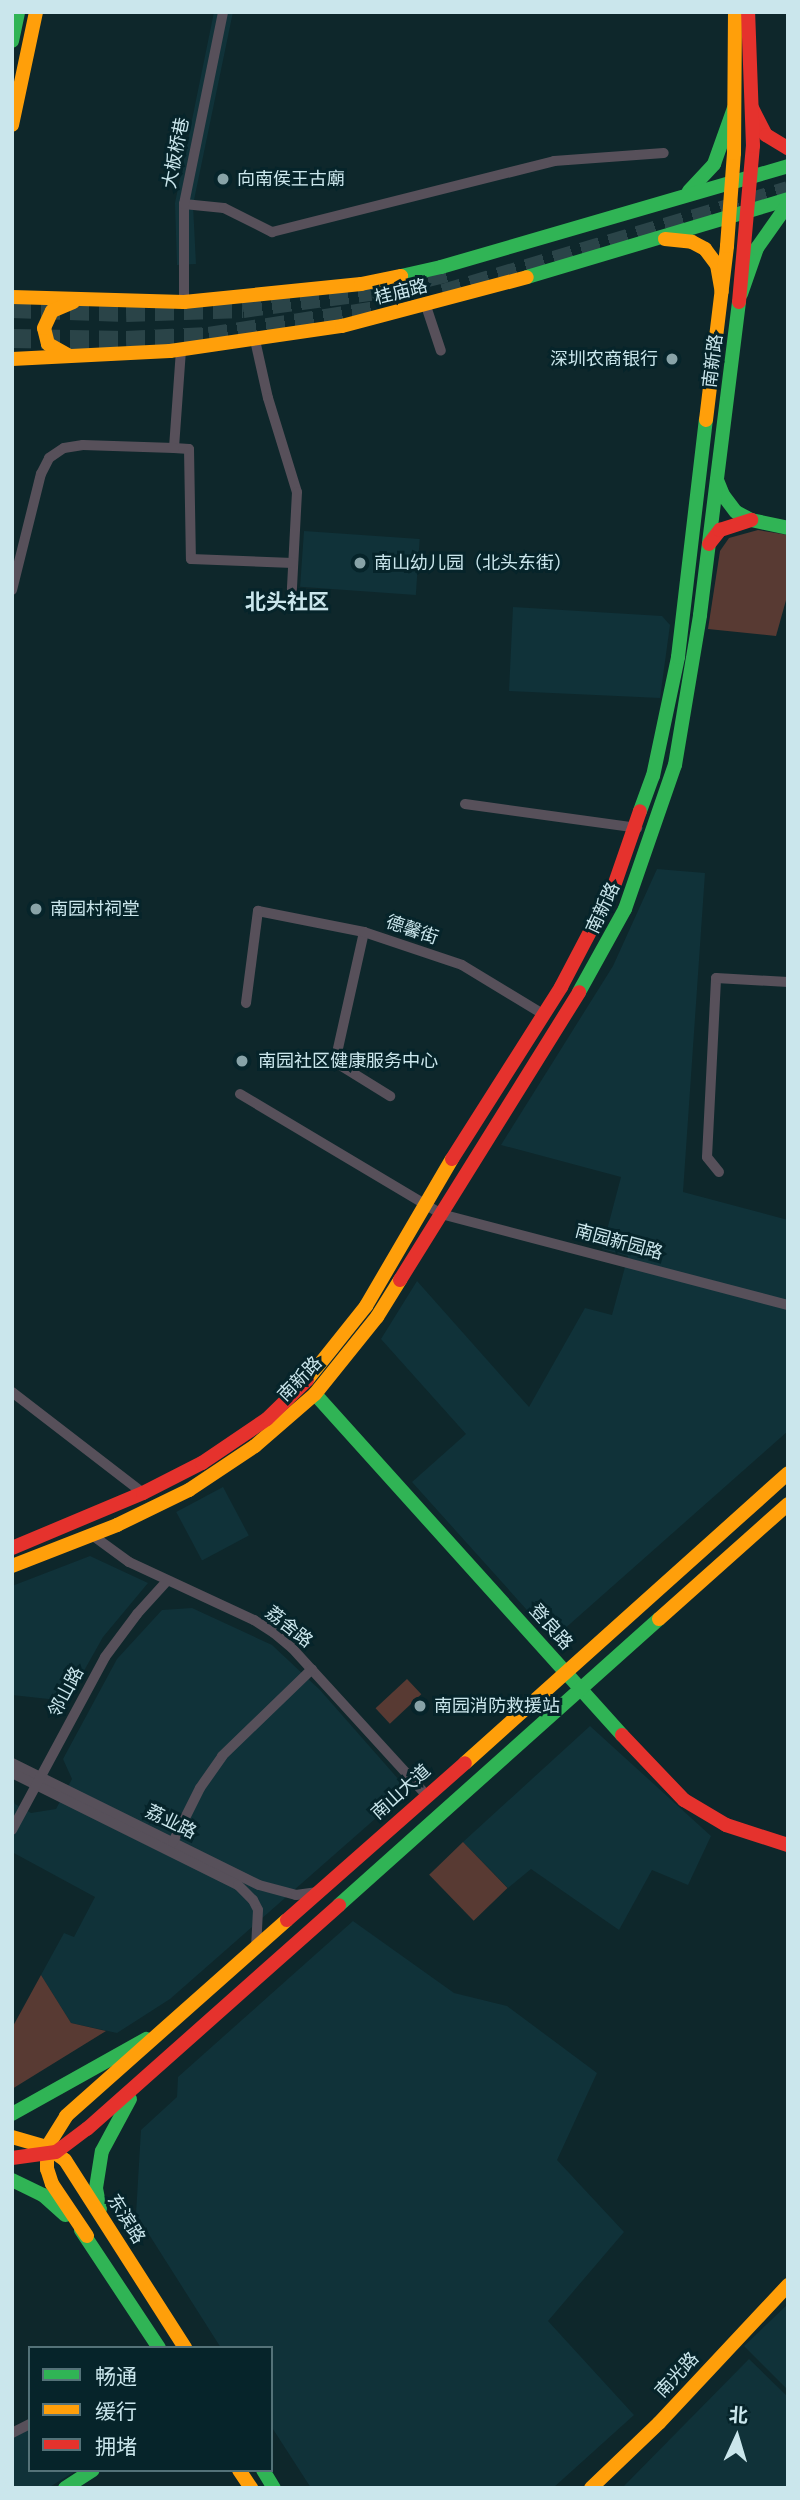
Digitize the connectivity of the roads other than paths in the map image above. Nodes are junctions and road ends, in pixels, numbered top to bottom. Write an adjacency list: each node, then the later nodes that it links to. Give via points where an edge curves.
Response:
1 (18, 12): 6 (main road)
2 (36, 12): 9 (main road)
3 (223, 12): 17 (street, 大板桥巷)
4 (735, 12): 7 (main road, 南新路)
5 (748, 12): 8 (main road, 南新路)
6 (12, 41)
7 (734, 108): 14 (main road, 南新路); 15 (main road, via 714,164 694,188)
8 (752, 108): 10 (main road, via 766,135); 13 (main road, 南新路)
9 (12, 125)
10 (788, 148)
11 (664, 153): 17 (street, via 554,161 272,232 224,208)
12 (788, 166): 13 (main road, 桂庙路)
13 (751, 177): 14 (main road, 桂庙路); 19 (main road, 南新路)
14 (732, 182): 15 (main road, 桂庙路); 20 (main road, 南新路)
15 (674, 199): 28 (main road, 桂庙路, via 387,279 295,293)
16 (788, 199): 19 (main road, 桂庙路)
17 (184, 204): 28 (street, 大板桥巷)
18 (788, 204): 24 (main road, via 757,248)
19 (749, 210): 20 (main road, 桂庙路); 24 (main road, 南新路)
20 (730, 215): 21 (main road, 桂庙路); 23 (main road, 南新路)
21 (648, 240): 23 (main road, via 684,240 705,249 717,265); 29 (main road, 桂庙路)
22 (12, 285): 26 (main road)
23 (722, 292): 44 (main road, 南新路, via 678,657 664,735)
24 (741, 294): 36 (main road, 南新路)
25 (12, 297): 26 (main road, 桂庙路)
26 (45, 299): 27 (main road, 桂庙路)
27 (79, 301): 28 (main road, 桂庙路); 33 (main road, via 52,311 44,328 48,344)
28 (184, 302)
29 (426, 306): 30 (main road, 桂庙路); 32 (street)
30 (255, 340): 31 (main road, 桂庙路); 40 (street, via 297,492)
31 (181, 350): 33 (main road, 桂庙路); 35 (street)
32 (441, 351)
33 (77, 357): 34 (main road, 桂庙路)
34 (12, 359)
35 (174, 448): 40 (street, via 189,449 191,559); 42 (street, via 83,445 64,448 50,458 41,474)
36 (717, 479): 37 (main road, via 728,503); 39 (main road, 南新路)
37 (751, 520): 38 (main road); 39 (main road, via 720,530)
38 (788, 528)
39 (709, 544): 53 (main road, 南新路, via 681,740 642,868 599,960)
40 (293, 563): 41 (street)
41 (292, 589)
42 (12, 590)
43 (465, 804): 44 (street)
44 (637, 828): 48 (main road, 南新路, via 595,926)
45 (364, 932): 47 (street, 德馨街, via 258,911); 48 (street, 德馨街, via 462,965); 50 (street, via 335,1062)
46 (788, 982): 51 (street, via 716,978 707,1157)
47 (246, 1003)
48 (543, 1014): 52 (main road, 南新路)
49 (240, 1094): 52 (street, 南园新园路)
50 (390, 1096)
51 (719, 1172)
52 (425, 1205): 53 (street, 南园新园路); 58 (main road, 南新路, via 366,1306 294,1395 241,1439)
53 (440, 1214): 54 (street, 南园新园路); 56 (main road, 南新路, via 377,1317)
54 (788, 1305)
55 (12, 1392): 58 (street)
56 (315, 1394): 60 (main road, 南新路, via 265,1438 211,1476 153,1509); 65 (main road, 登良路)
57 (788, 1473): 65 (main road, 南山大道)
58 (143, 1493): 61 (main road, 南新路)
59 (788, 1504): 66 (main road)
60 (92, 1535): 62 (main road, 南新路); 63 (street, 荔舍路, via 116,1554)
61 (12, 1548)
62 (12, 1566)
63 (167, 1581): 64 (street, 荔舍路, via 254,1620); 69 (street, 邻山路, via 105,1657)
64 (312, 1669): 70 (street, 荔舍路); 72 (street, via 222,1755)
65 (567, 1673): 66 (main road, 登良路); 70 (main road, 南山大道)
66 (580, 1688): 73 (main road, 登良路, via 684,1800 726,1825); 77 (main road)
67 (12, 1763): 69 (street, 荔业路)
68 (12, 1773): 69 (street, 荔业路)
69 (39, 1781): 71 (street, 邻山路); 72 (street, 荔业路); 75 (street, 荔业路, via 238,1885 258,1910)
70 (426, 1795): 74 (main road, 南山大道)
71 (12, 1830)
72 (173, 1842): 74 (street, 荔业路, via 267,1888 296,1895)
73 (788, 1845)
74 (318, 1892): 75 (main road, 南山大道)
75 (256, 1948): 76 (main road, 南山大道)
76 (167, 2028): 78 (main road); 80 (main road, 南山大道, via 75,2107 58,2126)
77 (153, 2071): 80 (main road, via 88,2129); 83 (main road, via 119,2115 102,2151 96,2188)
78 (12, 2114)
79 (12, 2137): 80 (main road)
80 (49, 2151): 81 (main road); 83 (main road, 东滨路, via 65,2160); 84 (main road, via 52,2184)
81 (12, 2158)
82 (12, 2180): 84 (main road, via 43,2195)
83 (104, 2221): 87 (main road, 东滨路)
84 (87, 2236): 86 (main road)
85 (788, 2285): 96 (main road, 南光路, via 659,2423)
86 (158, 2346)
87 (184, 2346)
88 (28, 2425): 89 (street)
89 (12, 2433)
90 (89, 2472): 93 (main road)
91 (240, 2472): 94 (main road)
92 (264, 2472): 95 (main road)
93 (65, 2488)
94 (251, 2488)
95 (274, 2488)
96 (591, 2488)

